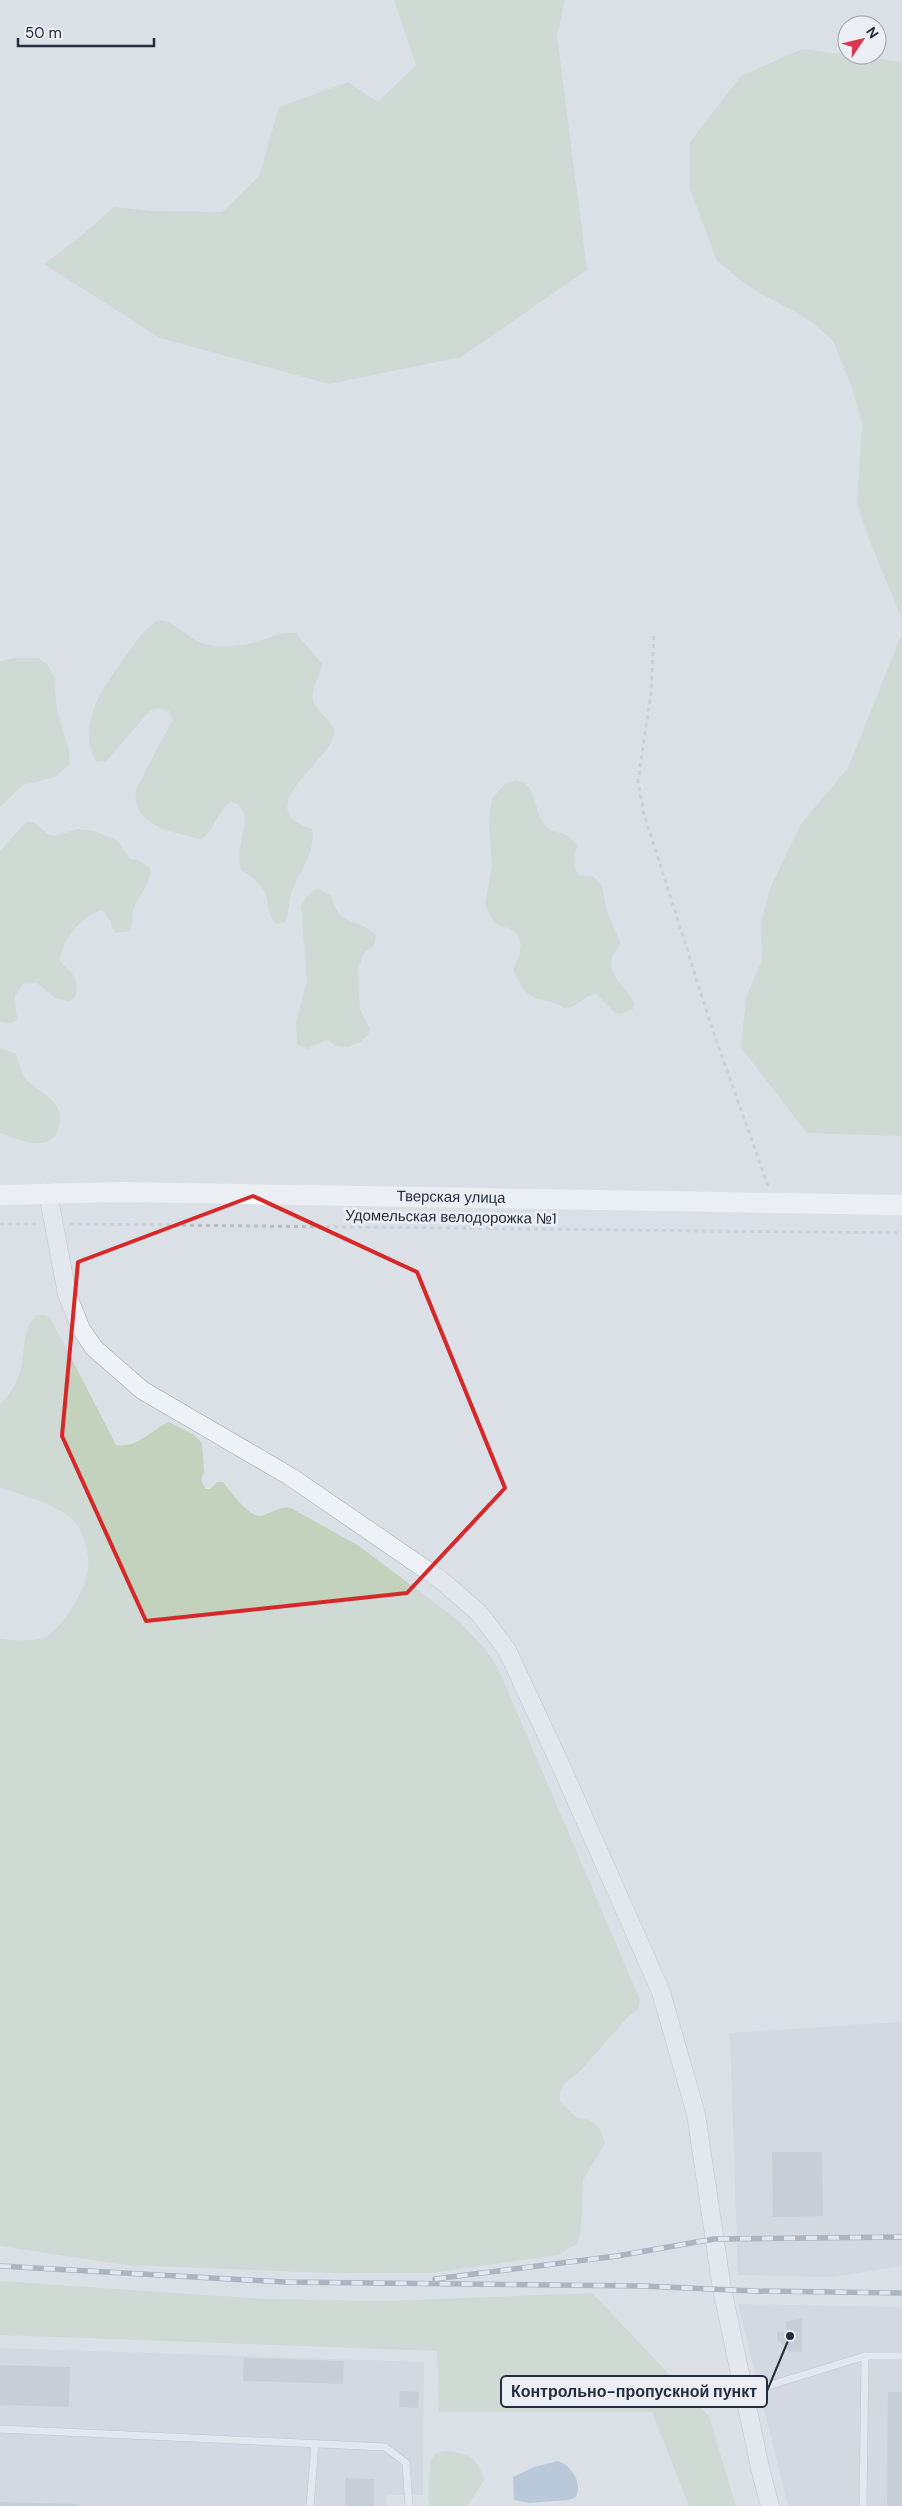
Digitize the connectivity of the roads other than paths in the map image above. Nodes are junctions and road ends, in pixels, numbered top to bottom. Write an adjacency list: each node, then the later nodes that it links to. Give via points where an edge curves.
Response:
1 (48, 1193): 2 (main road, Тверская улица); 3 (main road, Тверская улица); 6 (street, via 67,1294 81,1329 94,1348 142,1390 291,1477 441,1580 479,1613 508,1650 661,1992 696,2114 721,2281)
2 (0, 1195)
3 (902, 1205)
4 (864, 2356): 5 (lane); 6 (lane); 12 (lane)
5 (902, 2356)
6 (745, 2393): 11 (street)
7 (0, 2430): 8 (lane)
8 (315, 2443): 9 (lane); 10 (lane, via 385,2447 406,2463)
9 (310, 2506)
10 (409, 2506)
11 (770, 2506)
12 (863, 2506)

